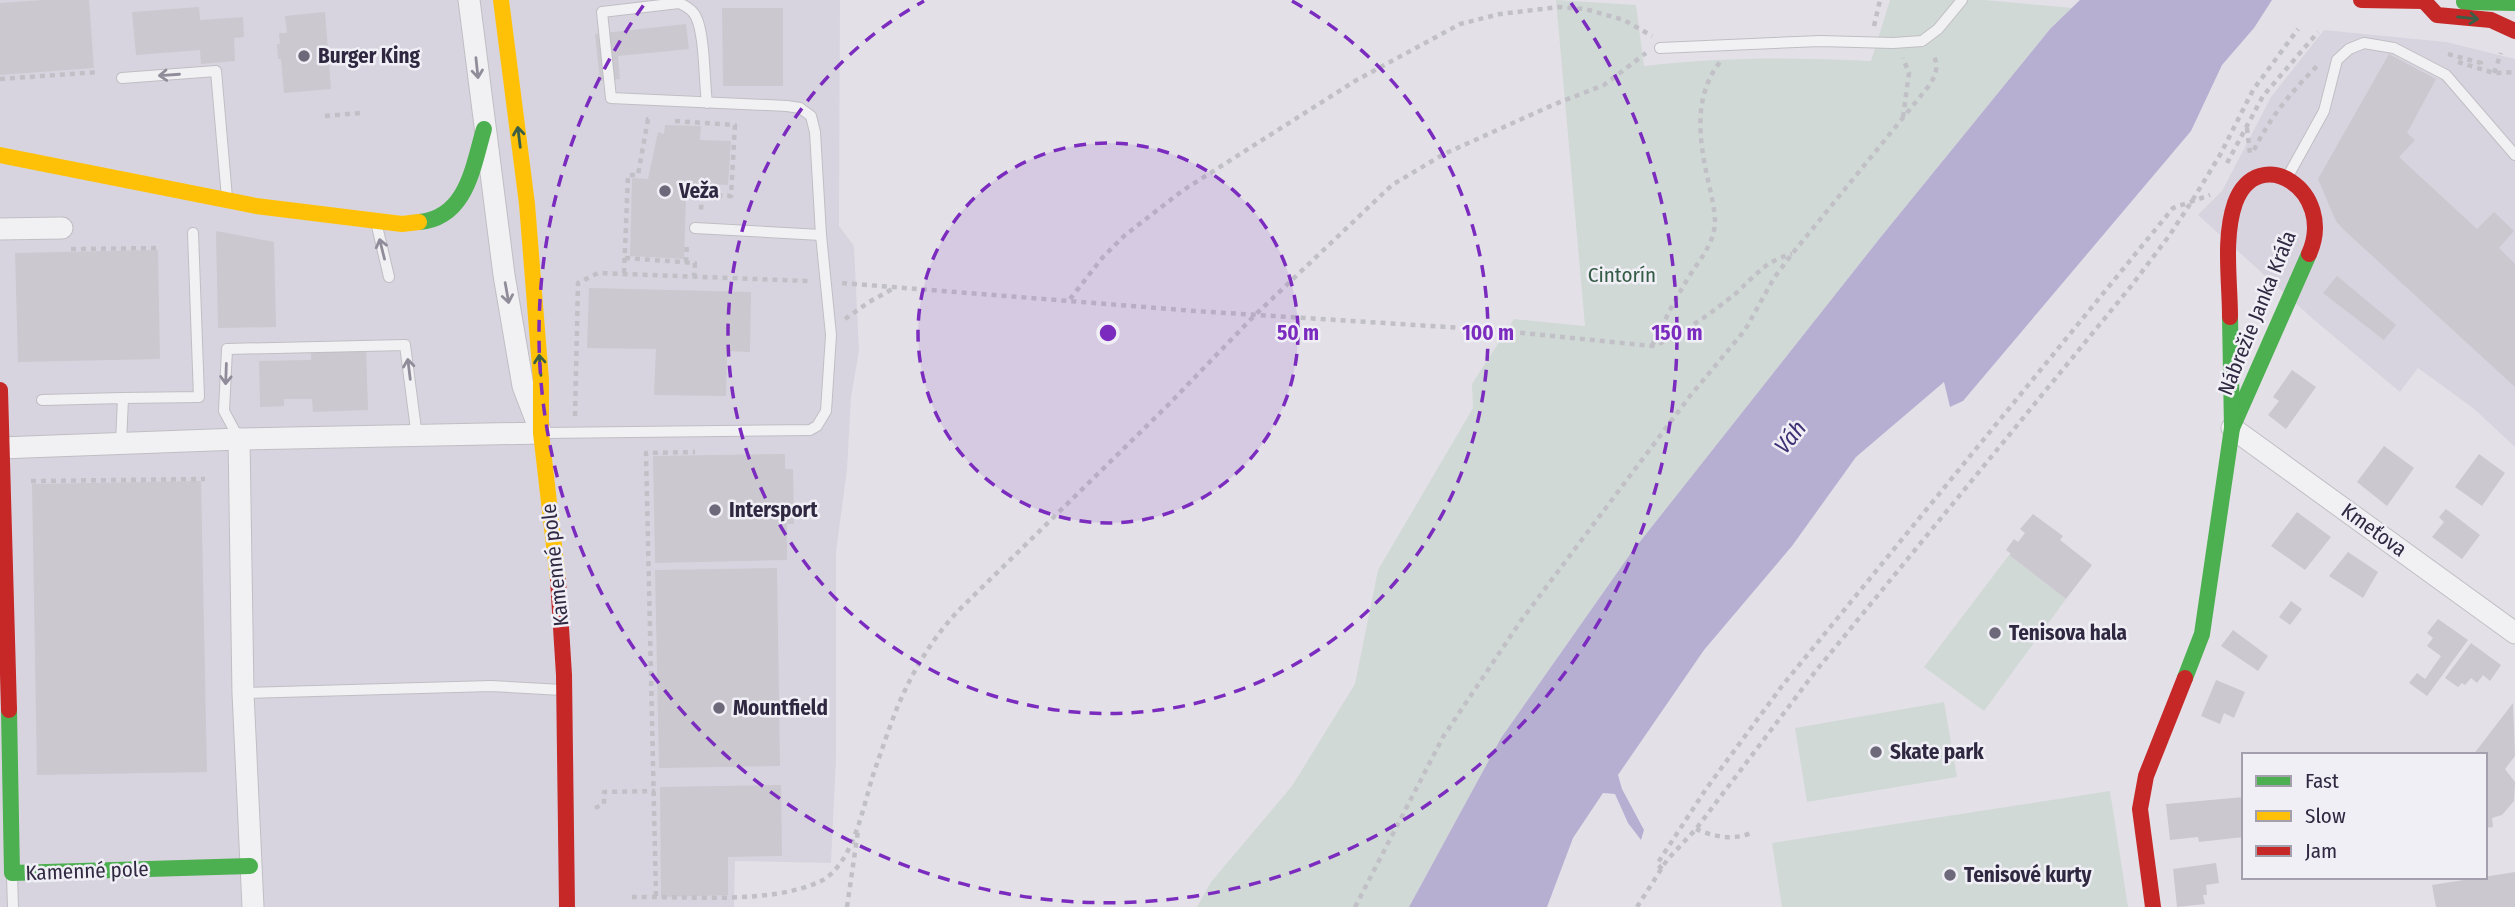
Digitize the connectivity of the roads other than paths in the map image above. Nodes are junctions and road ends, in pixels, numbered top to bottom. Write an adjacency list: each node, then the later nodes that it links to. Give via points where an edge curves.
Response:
1 (469, 0): 11 (street, Kamenné pole, one-way to 11)
2 (501, 0): 27 (street, Kamenné pole, one-way to 2, via 527,204)
3 (1962, 0): 8 (lane, via 1922,41)
4 (2366, 1): 5 (street)
5 (2424, 1): 6 (street); 7 (street, one-way to 7, via 2437,15 2491,20)
6 (2515, 3)
7 (2515, 31)
8 (1660, 48)
9 (122, 78): 15 (lane, one-way to 9, via 216,71)
10 (706, 103): 10 (lane, via 611,98 602,12 679,3 688,7 699,27); 21 (lane, via 800,108 811,116)
11 (484, 129): 16 (street, via 469,186 457,205 423,223); 27 (street, Kamenné pole, one-way to 27, via 523,386)
12 (0, 155): 15 (street)
13 (2515, 155): 14 (lane, via 2446,75 2394,48 2364,43 2349,48 2337,60 2324,110)
14 (2287, 178): 26 (street, Nábrežie Janka Kráľa, via 2311,203 2312,247); 26 (street, Nábrežie Janka Kráľa, via 2263,176 2246,185 2231,215)
15 (227, 201): 16 (street)
16 (376, 221): 22 (lane, one-way to 16)
17 (62, 228): 18 (street)
18 (0, 229)
19 (691, 232): 21 (lane)
20 (193, 233): 24 (lane, via 199,397)
21 (821, 235): 27 (lane, via 831,335 826,411 817,426 810,430)
22 (389, 277)
23 (0, 390): 31 (street, Kamenné pole)
24 (123, 398): 25 (lane); 30 (lane)
25 (42, 400)
26 (2232, 428): 32 (street, Kmeťova); 40 (street, Nábrežie Janka Kráľa, via 2202,634 2146,776 2140,809)
27 (541, 433): 28 (street); 33 (street, Kamenné pole, via 559,588)
28 (417, 437): 29 (street); 29 (lane, one-way to 29, via 405,345 227,349 225,411)
29 (239, 439): 30 (street); 34 (street)
30 (121, 443): 31 (street)
31 (1, 448): 36 (street, Kamenné pole)
32 (2515, 633)
33 (564, 690): 34 (lane, via 491,686); 39 (street, Kamenné pole)
34 (243, 693): 35 (street)
35 (250, 866): 36 (street, Kamenné pole); 38 (street)
36 (12, 873): 37 (lane)
37 (13, 907)
38 (253, 907)
39 (566, 907)
40 (2153, 907)

